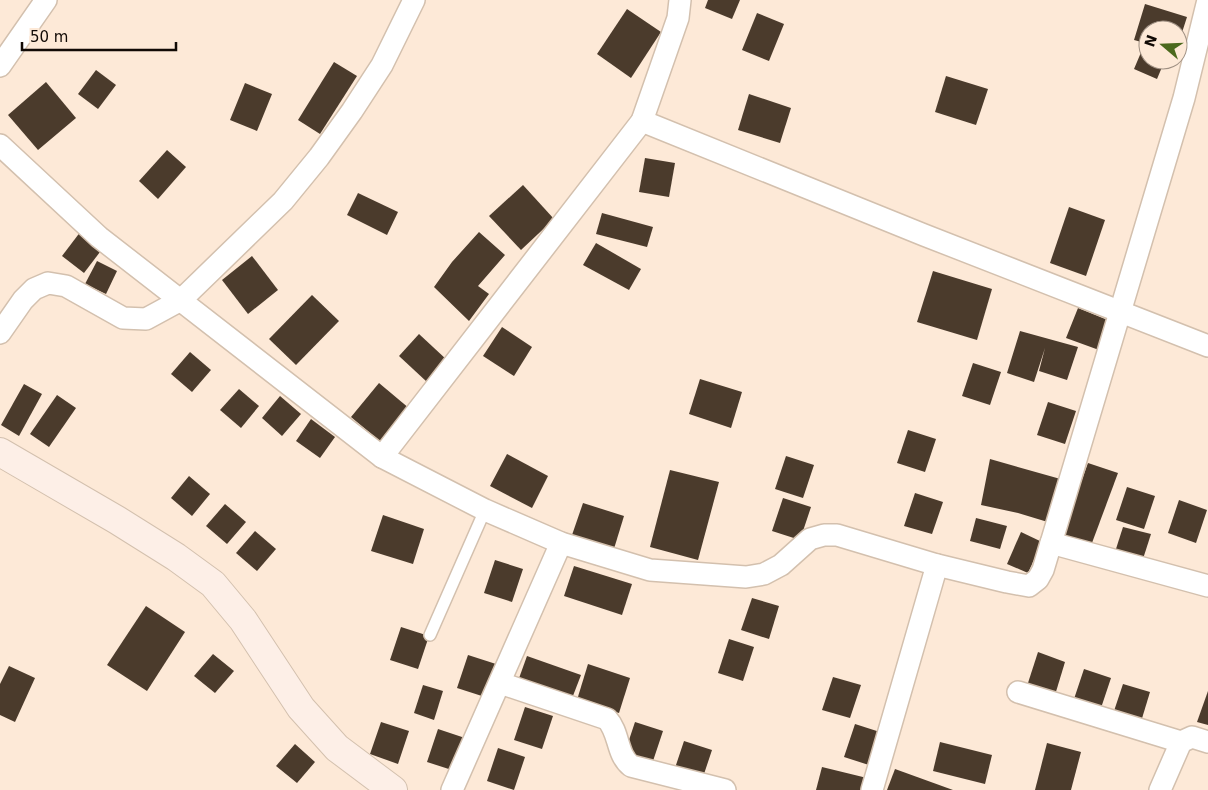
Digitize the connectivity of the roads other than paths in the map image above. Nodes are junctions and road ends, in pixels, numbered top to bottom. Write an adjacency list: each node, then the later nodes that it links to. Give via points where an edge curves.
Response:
1 (46, 0): 5 (street)
2 (414, 0): 8 (street, via 382,65 319,157 283,201)
3 (680, 0): 6 (street, via 678,18)
4 (1208, 0): 9 (street, via 1184,98)
5 (0, 66)
6 (642, 121): 9 (street); 13 (street)
7 (0, 145): 8 (street, via 99,236)
8 (181, 300): 10 (street, via 146,319 123,318 66,286 48,283 28,295); 13 (street)
9 (1120, 312): 11 (street); 16 (street)
10 (0, 333)
11 (1208, 346)
12 (0, 452): 24 (street, via 159,546 213,584 243,620 301,708 337,748)
13 (382, 457): 14 (street)
14 (485, 510): 15 (street); 19 (lane)
15 (561, 543): 17 (street, via 650,570 746,577 764,574 781,565 810,539 837,535); 20 (street)
16 (1052, 543): 17 (street, via 1043,570 1029,586); 18 (street)
17 (937, 565): 27 (street)
18 (1208, 586)
19 (430, 635)
20 (500, 683): 25 (street); 26 (street, via 607,719 622,756 631,766)
21 (1018, 692): 22 (street)
22 (1181, 742): 23 (street, via 1192,737); 28 (street)
23 (1208, 742)
24 (392, 790)
25 (452, 790)
26 (724, 790)
27 (872, 790)
28 (1160, 790)

